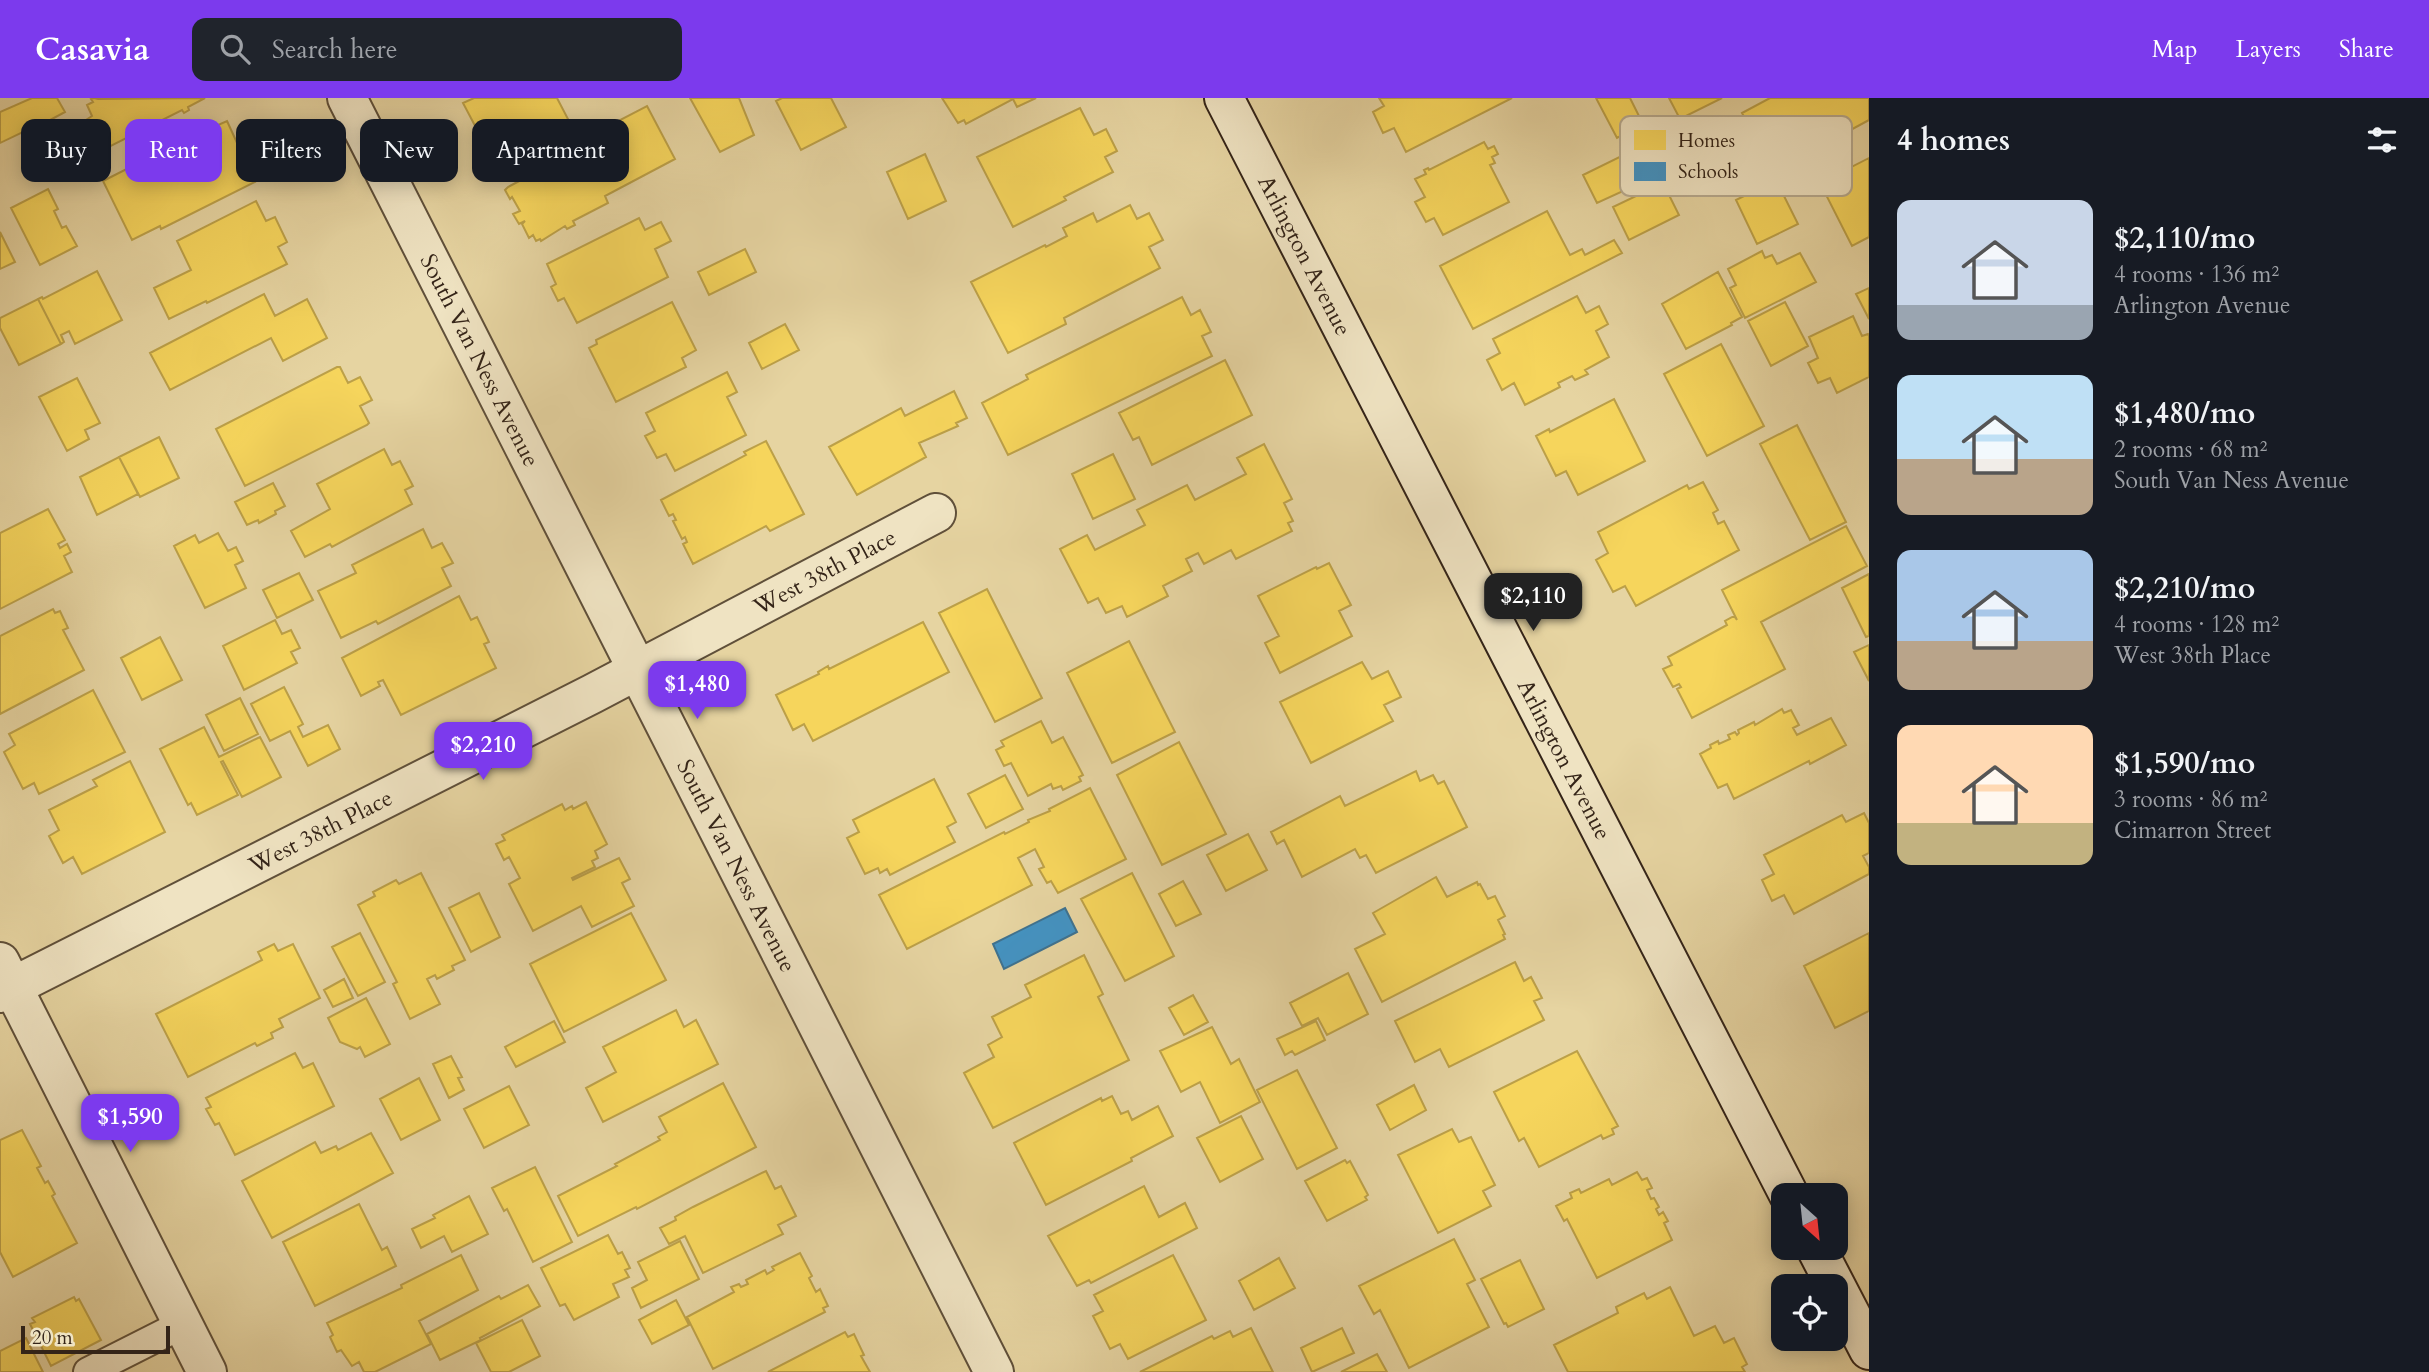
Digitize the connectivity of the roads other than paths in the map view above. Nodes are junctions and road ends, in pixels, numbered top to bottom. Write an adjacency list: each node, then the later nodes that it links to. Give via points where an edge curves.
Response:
1 (346, 98): 4 (street, South Van Ness Avenue)
2 (1224, 98): 6 (street, Arlington Avenue)
3 (936, 513): 4 (street, West 38th Place)
4 (637, 670): 5 (street, West 38th Place); 12 (street, South Van Ness Avenue)
5 (4, 980): 8 (street)
6 (1783, 1183)
7 (1822, 1260): 9 (street)
8 (183, 1324): 10 (lane); 11 (street)
9 (1869, 1350)
10 (88, 1372)
11 (207, 1372)
12 (994, 1372)

